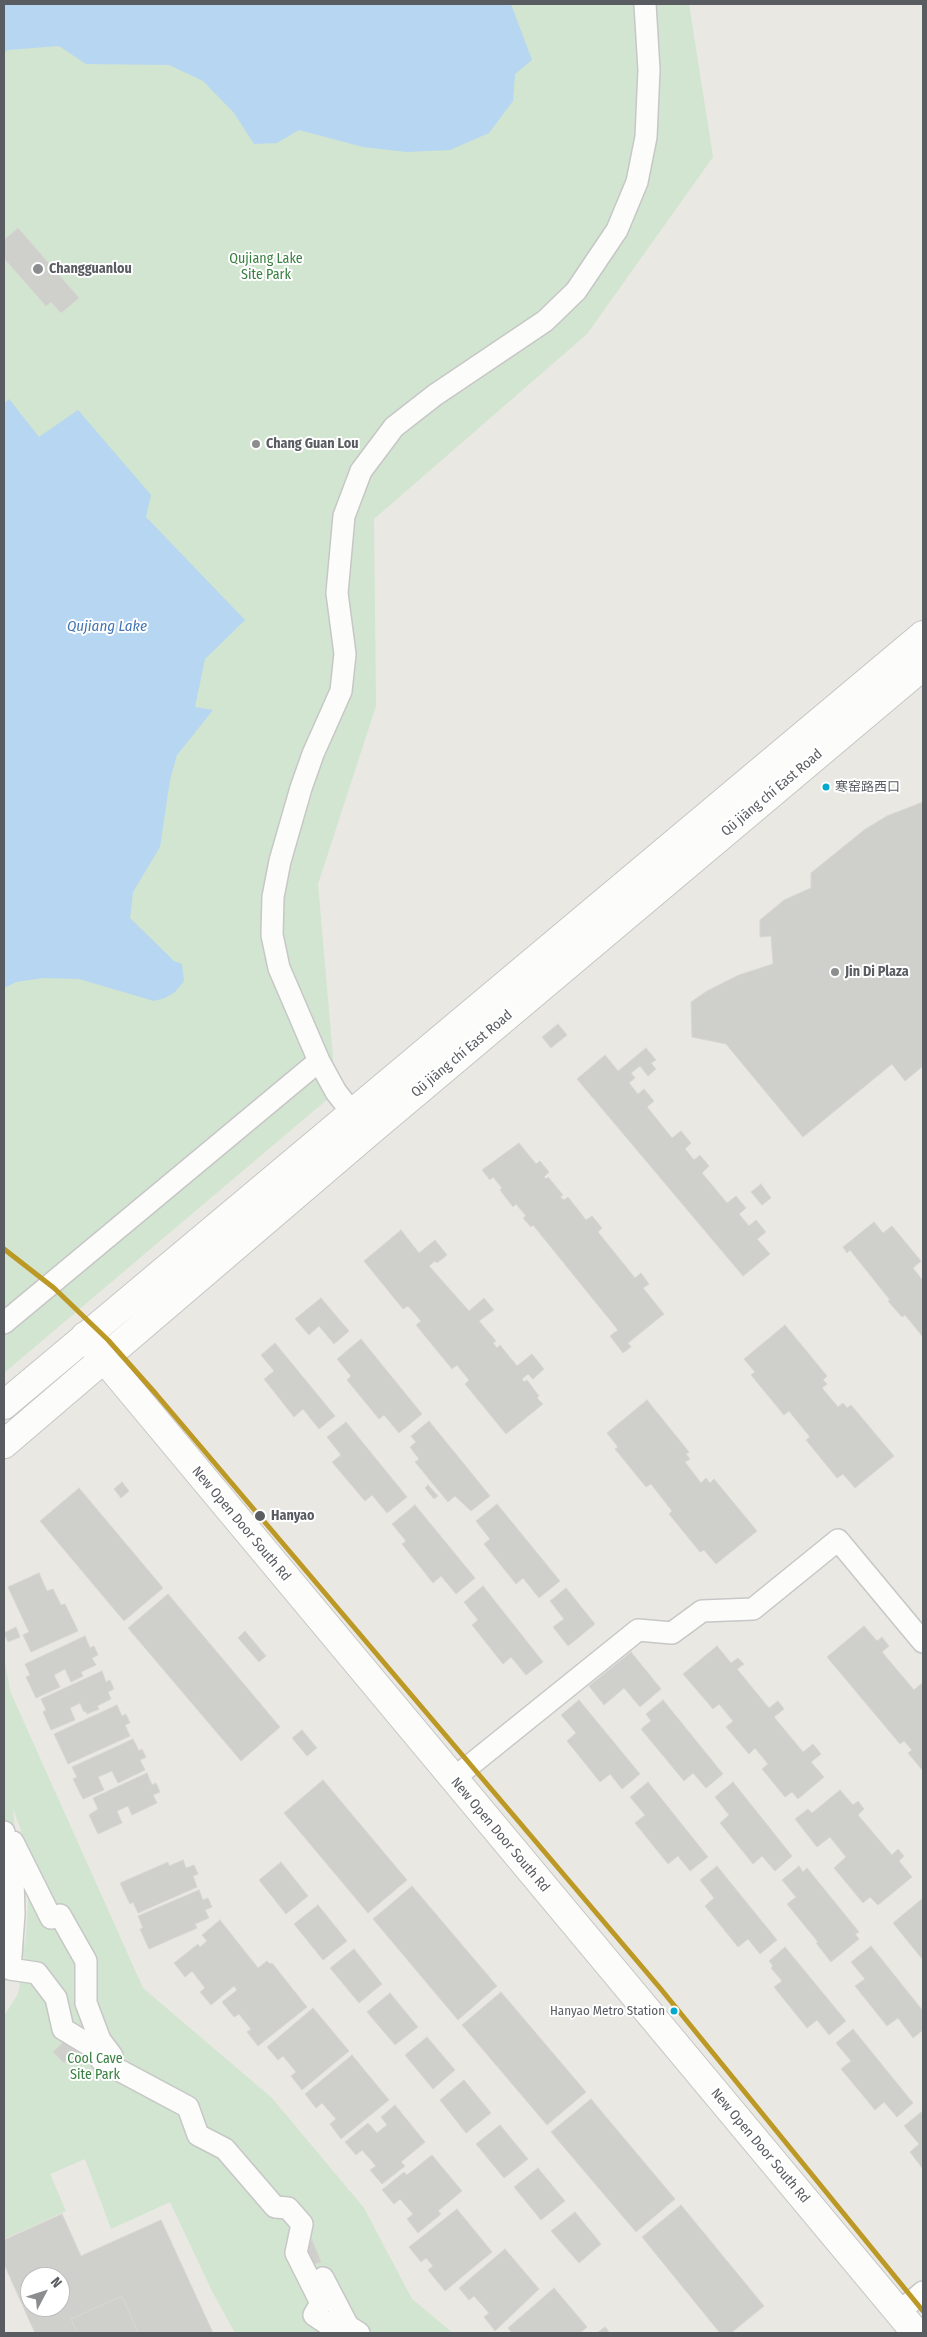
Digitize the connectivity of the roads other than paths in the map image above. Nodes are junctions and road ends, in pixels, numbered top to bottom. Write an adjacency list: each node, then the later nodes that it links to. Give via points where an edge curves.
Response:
1 (645, 4): 4 (street, via 649,70 646,137 637,182 617,230 576,291 545,321 394,427 361,471 344,516 337,592 345,654 341,691 300,788 273,898 272,935 279,968)
2 (923, 635): 5 (main road, Qū jiāng chí East Road)
3 (923, 666): 5 (main road, Qū jiāng chí East Road)
4 (318, 1061): 5 (street); 6 (street)
5 (360, 1123): 7 (main road, Qū jiāng chí East Road); 8 (main road, Qū jiāng chí East Road)
6 (4, 1323)
7 (85, 1336): 8 (main road, New Open Door South Rd); 9 (main road, Qū jiāng chí East Road)
8 (104, 1359): 10 (main road, Qū jiāng chí East Road); 12 (main road, New Open Door South Rd)
9 (4, 1405)
10 (4, 1444)
11 (923, 1642): 12 (street, via 838,1540 753,1609 702,1611 672,1633 638,1630)
12 (454, 1779): 16 (main road, New Open Door South Rd)
13 (4, 1822): 18 (street, via 50,1918 60,1915 86,1961 86,2003 100,2040 112,2056 196,2099 207,2128 230,2139 278,2193 294,2195 313,2218 308,2252 348,2326)
14 (4, 1832): 17 (street, via 13,1878 10,1969 37,1973 56,1998 63,2029 91,2046 102,2061 188,2107 198,2135 225,2149 275,2206 288,2208 302,2224 296,2253 321,2303 314,2315)
15 (923, 2292): 16 (street)
16 (898, 2313): 19 (main road, New Open Door South Rd)
17 (341, 2333)
18 (359, 2333)
19 (916, 2333)

